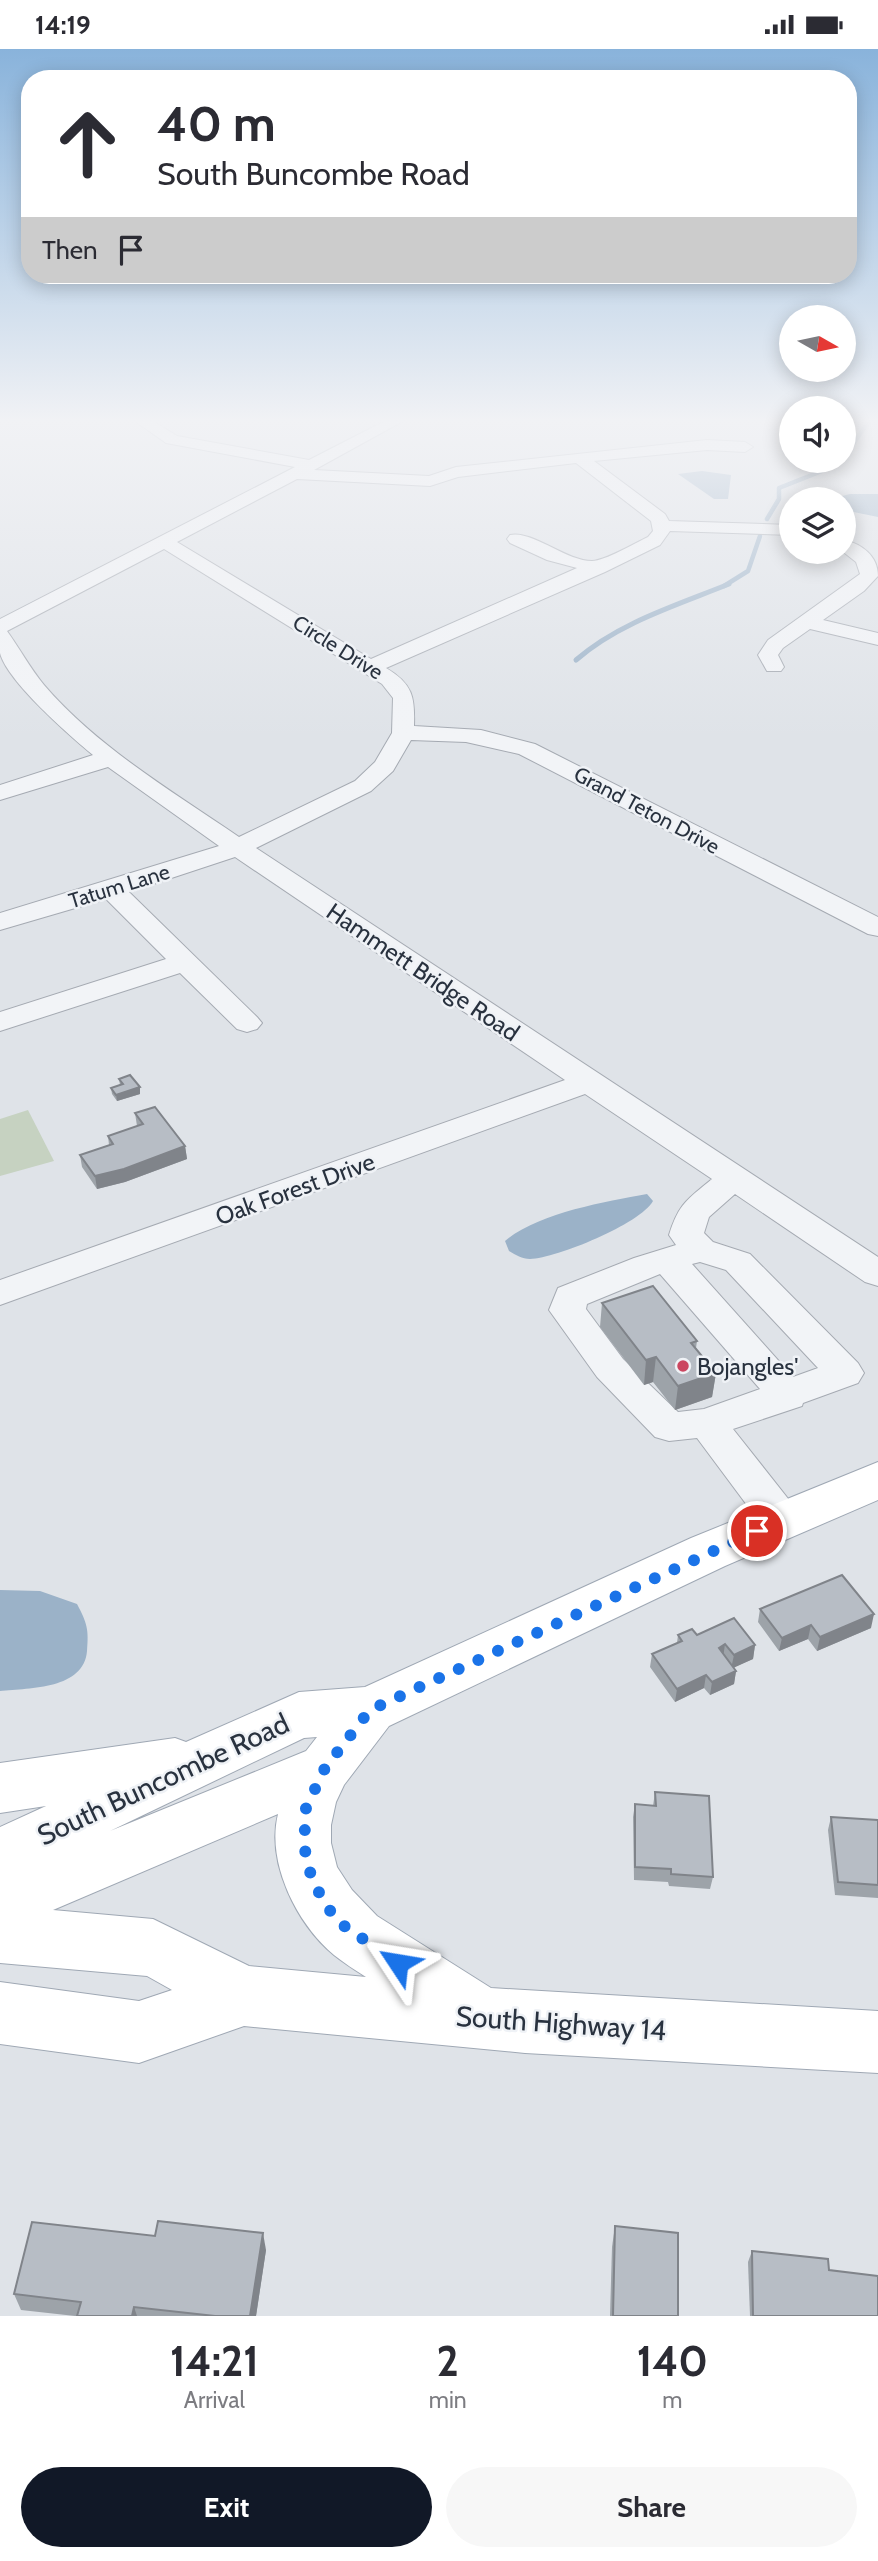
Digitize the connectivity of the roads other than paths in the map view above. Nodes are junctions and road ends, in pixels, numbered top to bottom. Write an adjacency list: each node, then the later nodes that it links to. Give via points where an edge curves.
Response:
1 (663, 526): 8 (street, via 654,541)
2 (194, 527): 6 (street)
3 (743, 527): 4 (street)
4 (779, 529)
5 (516, 539): 8 (street, via 553,556)
6 (165, 542): 10 (street); 13 (street, Circle Drive)
7 (856, 553): 9 (street, via 869,566 869,575)
8 (598, 568): 13 (street)
9 (806, 622): 12 (street); 14 (street, via 775,644 768,655)
10 (0, 627)
11 (0, 635): 16 (street, Hammett Bridge Road, via 40,696)
12 (878, 639)
13 (370, 667): 15 (street, Circle Drive, via 402,693)
14 (774, 667)
15 (403, 733): 18 (street, Circle Drive, via 385,766 363,786); 21 (street, Grand Teton Drive, via 483,736 527,749)
16 (112, 759): 17 (street); 18 (street, Hammett Bridge Road)
17 (0, 793)
18 (237, 848): 19 (street, Tatum Lane); 25 (street, Hammett Bridge Road)
19 (111, 889): 20 (street, Tatum Lane); 22 (street)
20 (0, 922)
21 (878, 928)
22 (185, 963): 23 (street); 24 (street)
23 (0, 1022)
24 (247, 1023)
25 (589, 1082): 26 (street, Hammett Bridge Road); 29 (street, Oak Forest Drive)
26 (733, 1178): 27 (street, via 693,1212); 28 (street, Hammett Bridge Road)
27 (685, 1255): 30 (street); 30 (street, via 738,1262 845,1373); 31 (street, via 570,1297 567,1310 610,1368 668,1427)
28 (878, 1274)
29 (0, 1293)
30 (788, 1396): 31 (street)
31 (707, 1423): 33 (street)
32 (878, 1481): 33 (main road, South Buncombe Road)
33 (782, 1521): 34 (main road, South Buncombe Road)
34 (370, 1710): 35 (main road, South Buncombe Road, via 299,1716); 36 (main road, South Buncombe Road)
35 (208, 1758): 37 (main road); 38 (main road, South Buncombe Road)
36 (325, 1768): 39 (main road, South Buncombe Road); 43 (main road, via 306,1808 304,1829 306,1856 321,1897 337,1921 356,1936)
37 (0, 1787)
38 (0, 1855)
39 (0, 1905)
40 (0, 1934): 41 (main road, South Highway 14, via 153,1948)
41 (244, 1996): 42 (main road, South Highway 14, via 139,2032); 43 (main road, South Highway 14)
42 (0, 2013)
43 (484, 2019): 44 (main road, South Highway 14)
44 (878, 2042)

